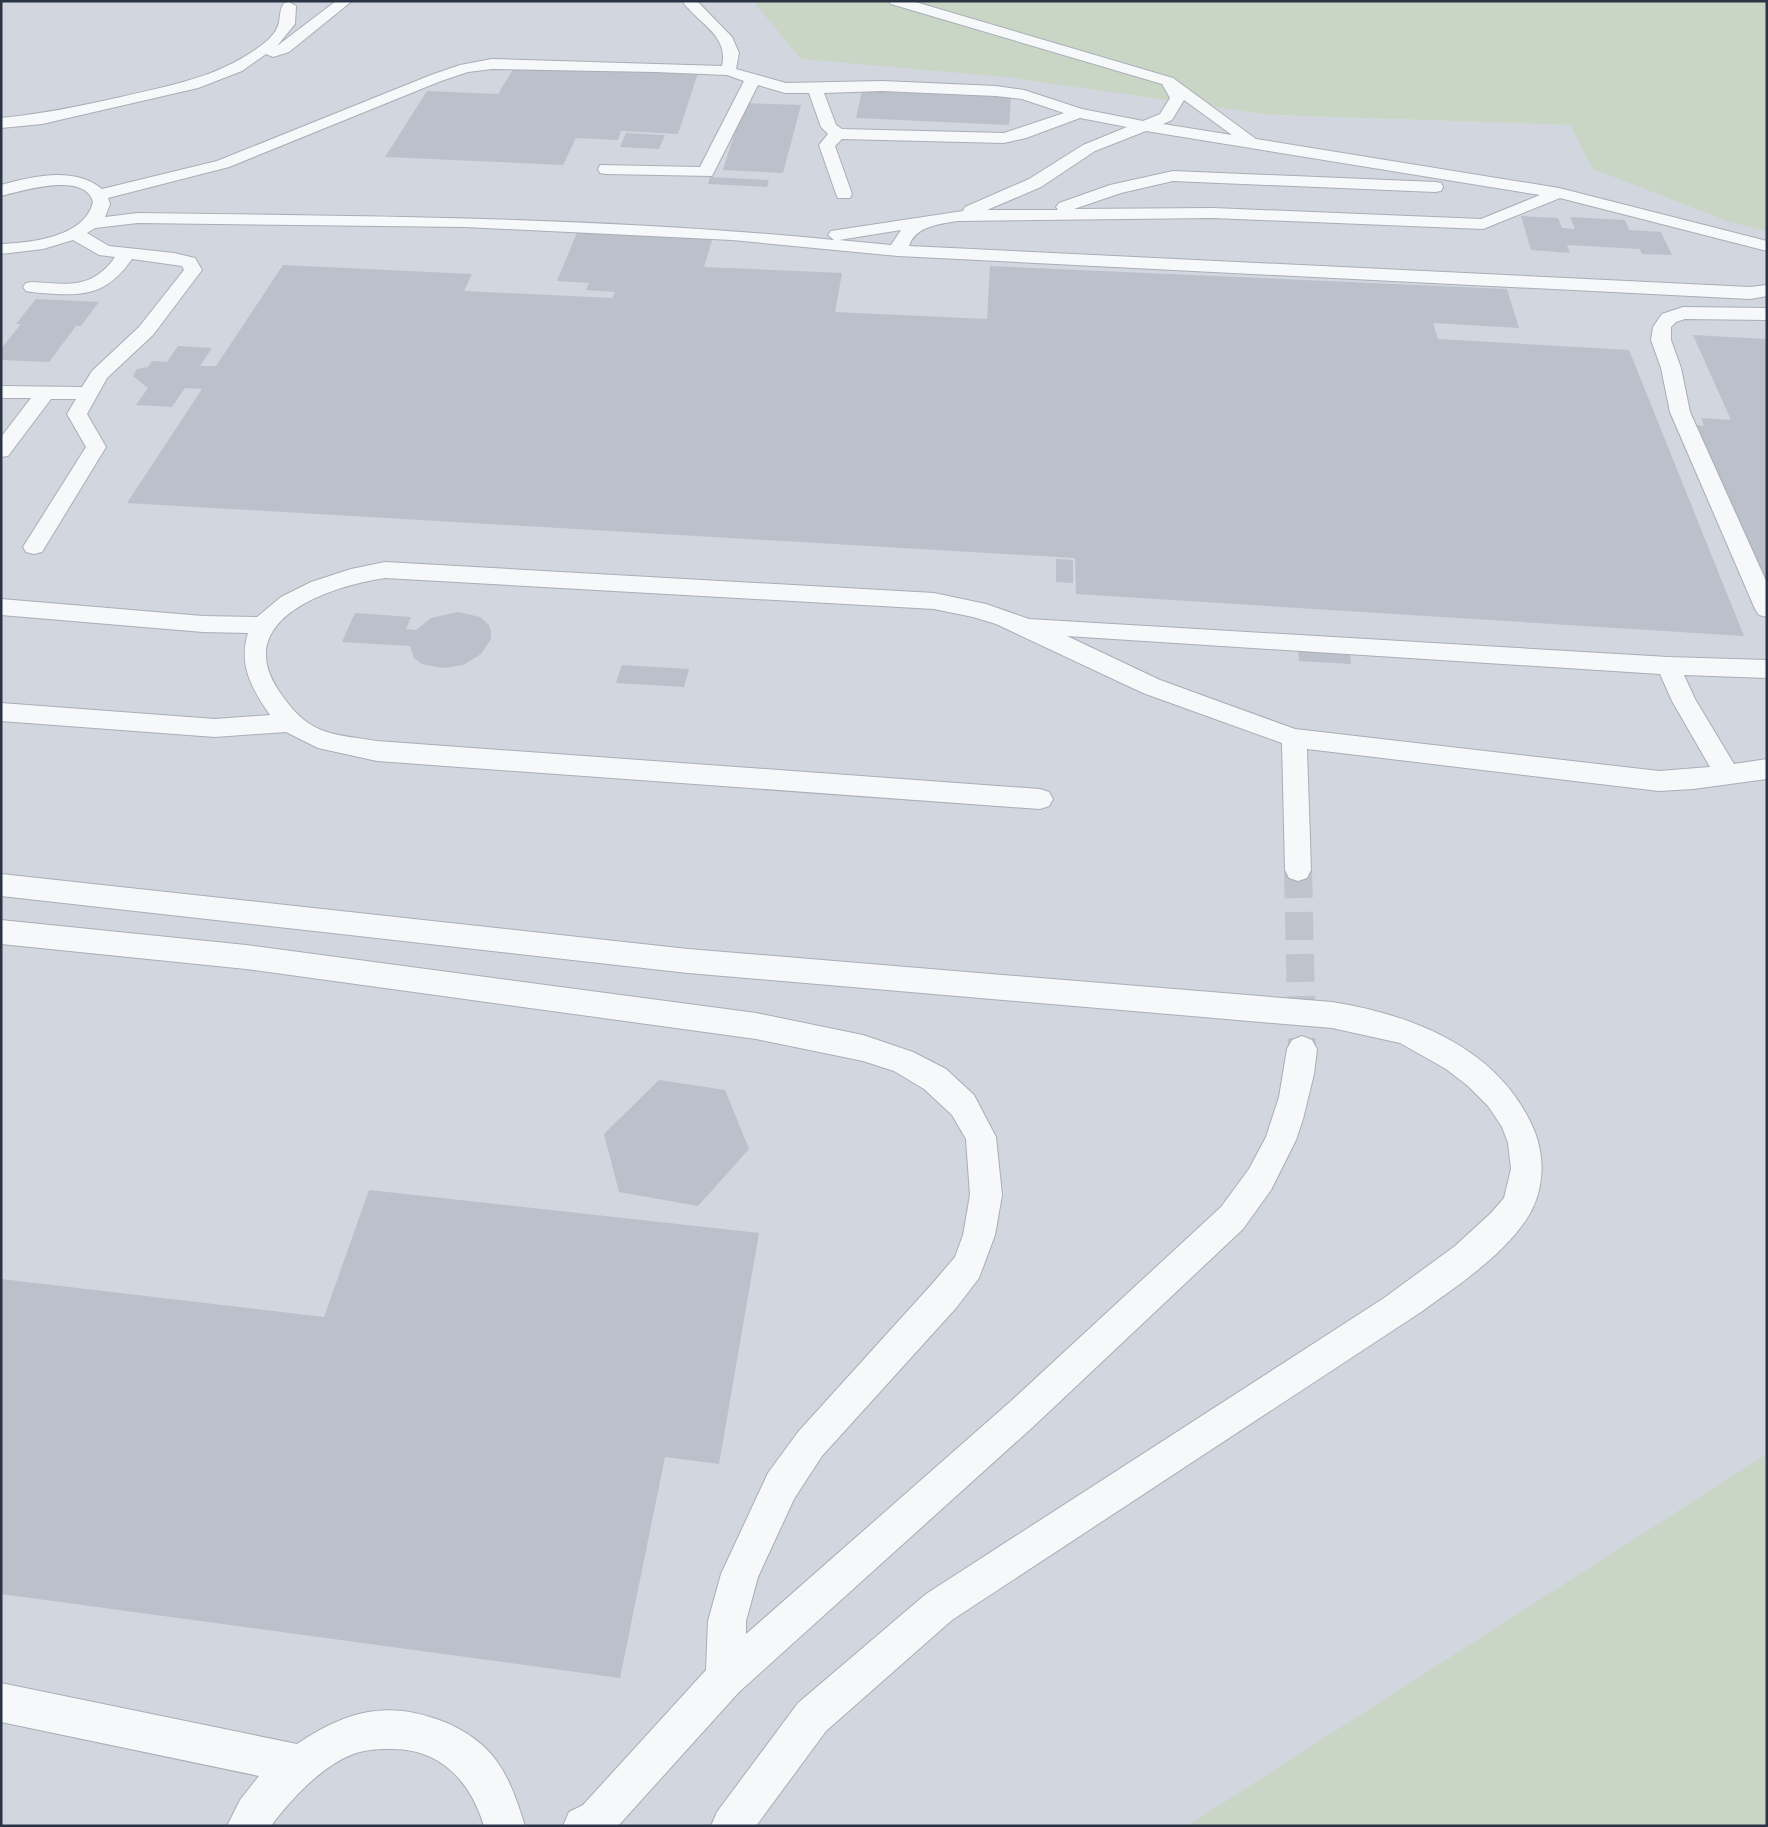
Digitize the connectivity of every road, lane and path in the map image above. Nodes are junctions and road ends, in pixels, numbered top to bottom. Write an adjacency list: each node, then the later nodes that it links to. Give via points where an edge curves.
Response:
1 (336, 1): 5 (lane, via 312,6)
2 (345, 1): 6 (lane, via 284,49)
3 (689, 1): 7 (lane, via 725,38 732,53)
4 (896, 1): 9 (lane)
5 (287, 4): 6 (lane, via 288,24 274,42)
6 (237, 68): 12 (lane, via 193,85 42,119)
7 (728, 71): 8 (lane); 20 (lane, via 492,64 465,68 223,164)
8 (753, 79): 10 (lane, via 784,88); 16 (lane, via 706,172)
9 (1168, 81): 13 (lane, via 1178,98 1166,117); 15 (lane)
10 (815, 89): 11 (lane, via 882,86 996,92 1024,95); 14 (lane, via 829,127)
11 (1080, 113): 13 (lane); 14 (lane, via 1004,138)
12 (1, 123)
13 (1146, 126): 15 (lane); 22 (lane, via 1089,148 1035,183)
14 (838, 134): 19 (lane, via 827,145)
15 (1252, 142): 18 (lane)
16 (606, 169)
17 (1, 191): 20 (lane, via 36,182 57,181 76,183)
18 (1559, 193): 21 (lane, via 1483,224 1213,212); 21 (lane, via 1173,176 1116,189); 26 (lane, via 1644,213)
19 (844, 194)
20 (99, 195): 24 (lane, via 101,204 97,214)
21 (1045, 215): 22 (lane)
22 (958, 216): 23 (lane)
23 (934, 219): 25 (lane, via 832,236); 28 (lane, via 912,229 900,240)
24 (81, 229): 25 (lane, via 138,218 465,222); 27 (lane, via 35,247); 29 (lane, via 105,251)
25 (732, 235): 28 (lane)
26 (1762, 247)
27 (1, 249)
28 (898, 251): 31 (lane, via 1750,293)
29 (128, 254): 30 (lane, via 105,281 90,288); 35 (lane, via 174,258 189,262 193,270 146,331 99,375)
30 (32, 287)
31 (1767, 290)
32 (1767, 314): 39 (lane, via 1683,313 1670,318 1662,327 1661,340 1671,368 1680,412)
33 (1, 392): 34 (lane)
34 (45, 392): 35 (lane); 36 (lane)
35 (88, 393): 37 (lane, via 78,414 96,447)
36 (1, 451)
37 (34, 547)
38 (1, 607): 40 (lane, via 203,624)
39 (1767, 609)
40 (262, 625): 41 (lane, via 283,606 313,589 386,570 934,601 987,613); 45 (lane, via 255,643 254,659 264,689)
41 (1018, 625): 42 (lane); 46 (lane, via 1223,715)
42 (1668, 666): 43 (lane); 48 (lane, via 1684,702)
43 (1767, 669)
44 (1, 712): 45 (lane, via 215,728)
45 (289, 723): 49 (lane, via 318,739 378,751)
46 (1294, 738): 48 (lane, via 1650,780); 50 (lane)
47 (1767, 769): 48 (lane)
48 (1726, 774)
49 (1040, 799)
50 (1298, 870)
51 (1, 885): 60 (lane, via 688,961 1332,1015 1371,1021 1410,1034 1446,1052 1497,1094 1515,1117 1526,1149 1522,1197 1484,1240 1442,1277 1396,1310 939,1607 812,1717)
52 (3, 935): 54 (lane, via 246,957 756,1026 863,1048 903,1061 935,1079 963,1105 981,1137 986,1195 979,1235 966,1267 944,1296 810,1444 781,1486 740,1574 728,1621)
53 (1302, 1049): 54 (lane, via 1286,1128 1273,1161 1256,1190 1232,1218 1015,1419)
54 (725, 1678): 59 (lane, via 597,1819)
55 (1, 1702): 56 (lane)
56 (299, 1764): 57 (lane, via 263,1800); 58 (lane, via 346,1736 392,1727 437,1736 474,1761 500,1803)
57 (246, 1826)
58 (505, 1826)
59 (583, 1826)
60 (731, 1826)

